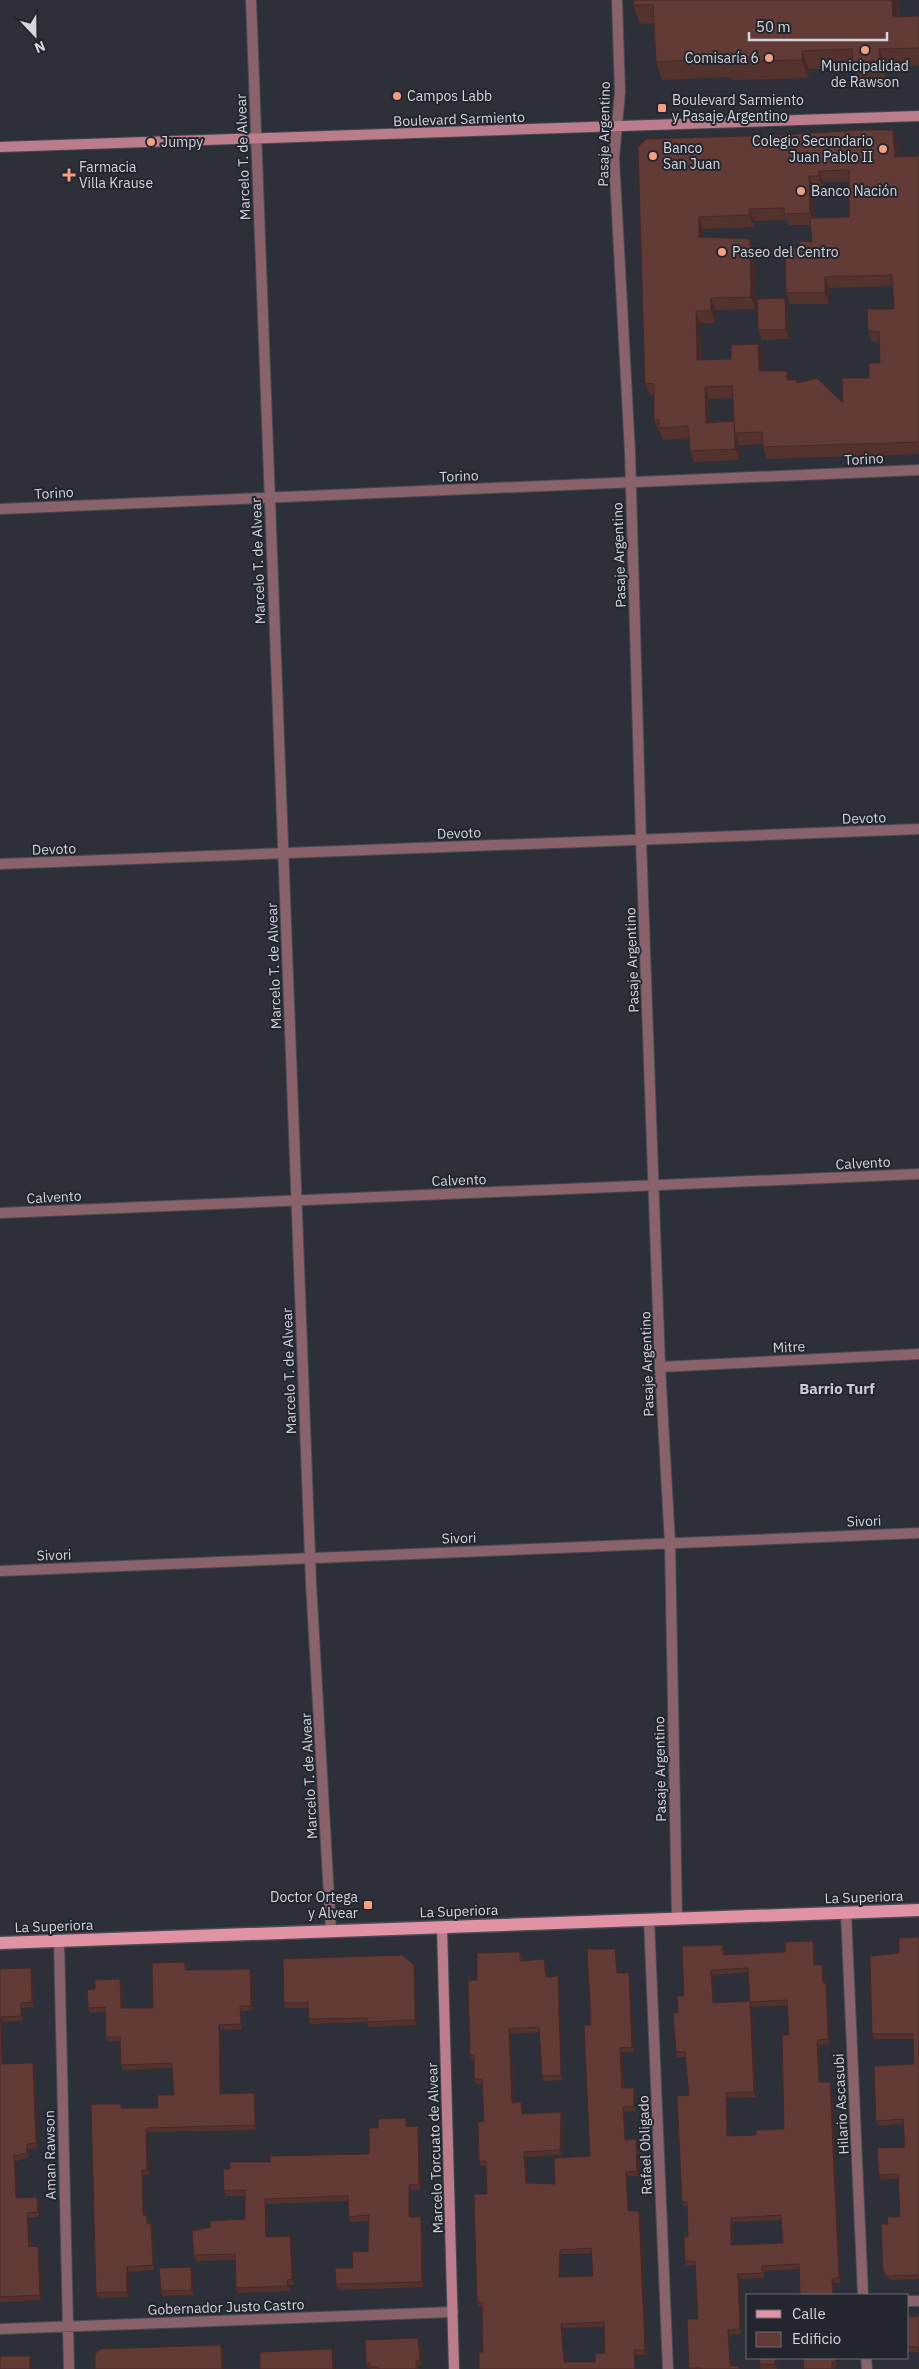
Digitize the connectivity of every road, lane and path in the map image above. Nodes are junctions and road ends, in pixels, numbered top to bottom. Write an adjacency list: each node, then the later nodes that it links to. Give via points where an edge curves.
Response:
1 (250, 0): 5 (street, Marcelo T. de Alvear)
2 (617, 0): 4 (street, Pasaje Argentino, via 620,92)
3 (919, 116): 4 (street, Boulevard Sarmiento)
4 (617, 128): 5 (street, Boulevard Sarmiento); 8 (street, Pasaje Argentino, via 614,158)
5 (257, 139): 6 (street, Boulevard Sarmiento); 9 (street, Marcelo T. de Alvear)
6 (0, 147)
7 (919, 470): 8 (street, Torino)
8 (631, 483): 9 (street, Torino); 12 (street, Pasaje Argentino)
9 (269, 497): 10 (street, Torino); 13 (street, Marcelo T. de Alvear)
10 (0, 509)
11 (919, 829): 12 (street, Devoto)
12 (640, 840): 13 (street, Devoto); 16 (street, Pasaje Argentino)
13 (283, 854): 14 (street, Devoto); 17 (street, Marcelo T. de Alvear)
14 (0, 864)
15 (919, 1174): 16 (street, Calvento)
16 (654, 1186): 17 (street, Calvento); 20 (street, Pasaje Argentino)
17 (296, 1199): 18 (street, Calvento); 23 (street, Marcelo T. de Alvear)
18 (0, 1214)
19 (919, 1354): 20 (street, Mitre)
20 (660, 1367): 22 (street, Pasaje Argentino)
21 (919, 1533): 22 (street, Sivori)
22 (670, 1543): 23 (street, Sivori); 27 (street, Pasaje Argentino)
23 (310, 1558): 24 (street, Sivori); 30 (street, Marcelo T. de Alvear)
24 (0, 1571)
25 (919, 1910): 26 (main road, La Superiora)
26 (846, 1912): 27 (main road, La Superiora); 33 (street, Hilario Ascasubi)
27 (677, 1918): 28 (main road, La Superiora)
28 (649, 1920): 29 (main road, La Superiora); 39 (street, Rafael Obligado)
29 (442, 1927): 30 (main road, La Superiora); 34 (street, Marcelo Torcuato de Alvear)
30 (331, 1931): 31 (main road, La Superiora)
31 (59, 1941): 32 (main road, La Superiora); 35 (street, Aman Rawson)
32 (0, 1943)
33 (864, 2294)
34 (453, 2312): 35 (street, Gobernador Justo Castro); 38 (street, Marcelo Torcuato de Alvear)
35 (68, 2327): 36 (street, Gobernador Justo Castro); 37 (street, Aman Rawson)
36 (0, 2329)
37 (69, 2369)
38 (454, 2369)
39 (668, 2369)

